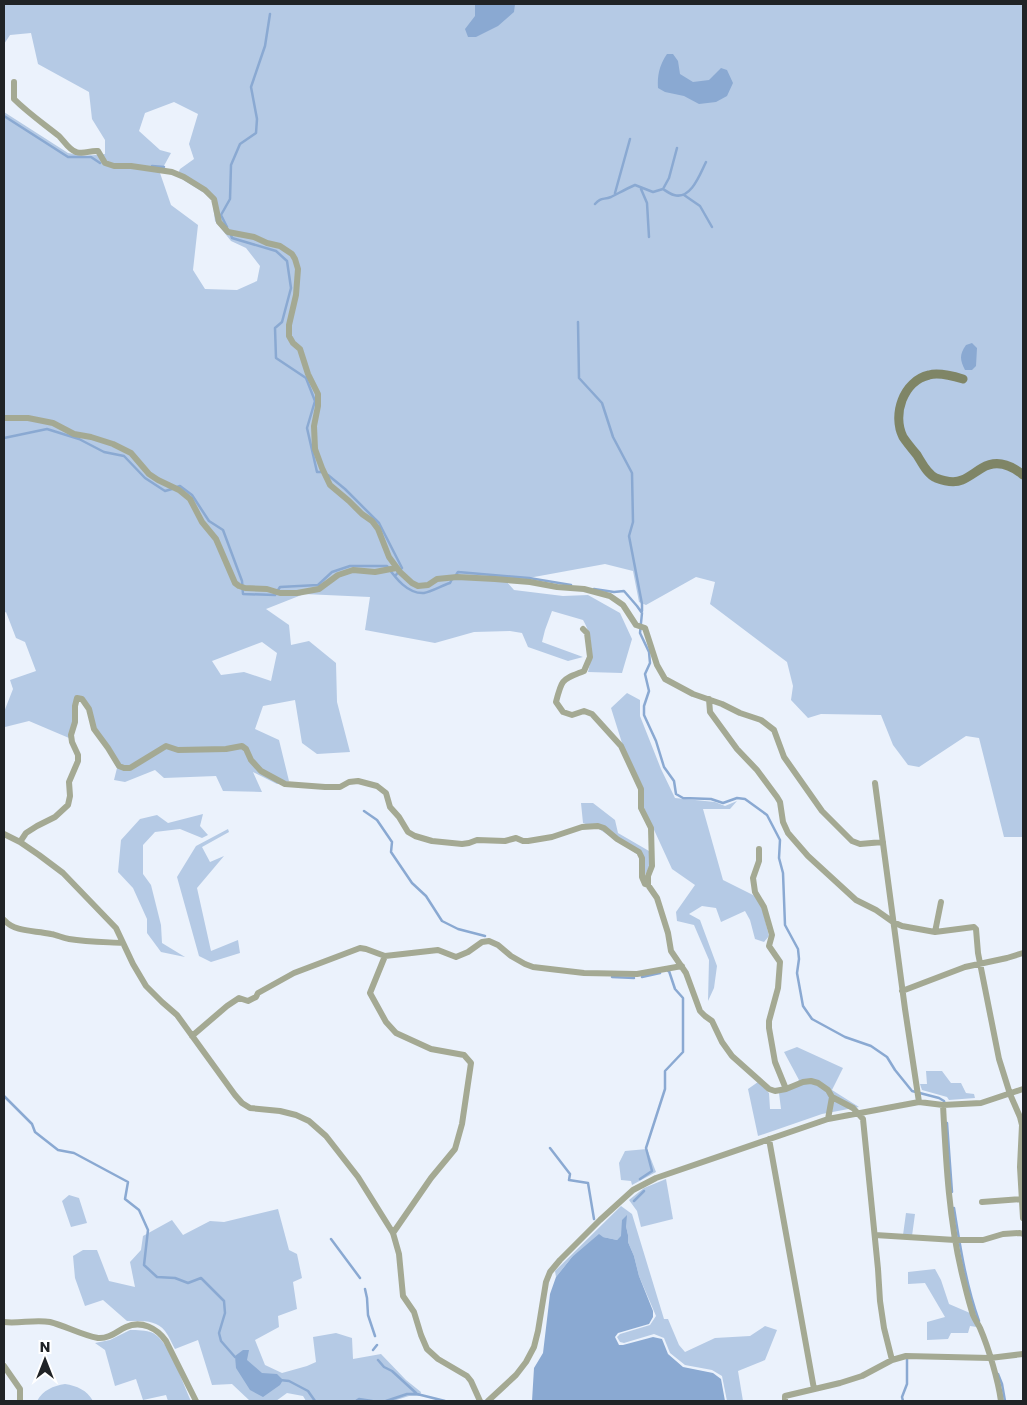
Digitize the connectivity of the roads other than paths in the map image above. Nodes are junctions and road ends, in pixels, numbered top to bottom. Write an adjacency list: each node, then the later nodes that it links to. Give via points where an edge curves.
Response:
1 (14, 82): 5 (street, via 14,99 74,152 98,151 105,163 114,166 163,170 184,177 214,199 219,222 230,233 254,237 292,254 298,270 289,336 300,349 318,394 315,449 330,484 372,521)
2 (963, 379): 4 (street, via 929,375 915,382 904,394 900,407 903,437 930,474 938,478 954,482 996,464 1009,465)
3 (4, 418): 5 (street, via 53,423 74,434 113,444 131,453 149,474 190,499 222,550 235,582 242,587 297,593 319,589 338,575 353,570)
4 (1023, 475)
5 (398, 570): 7 (street, via 418,586 457,577 530,582 610,596 623,605 636,625 645,628 665,679)
6 (584, 629): 13 (street, via 590,657 584,671 564,679 556,702 563,712 572,715 584,711 592,714 621,746 641,789 641,808 651,828 652,866)
7 (709, 699): 11 (street, via 761,720 774,730 784,757 822,811 852,841 860,844); 16 (street, via 710,712 780,802 788,833 856,900)
8 (875, 783): 11 (street)
9 (4, 834): 10 (street)
10 (20, 842): 13 (street, via 26,833 56,817 68,805 69,782 78,761 72,742 77,698 82,699 89,709 94,729 119,766 124,768 130,768 166,746 178,750 242,746 261,771 286,784 340,787 358,781 377,786 386,793 390,806 408,832 432,840 462,844 516,838 528,841 582,827 604,828 639,852 642,876); 18 (street, via 62,873 116,928)
11 (883, 842): 16 (street)
12 (759, 849): 25 (street, via 753,878 755,892 764,907 772,935 769,946 780,962 769,1028 775,1062)
13 (648, 885): 22 (street, via 657,898 671,951)
14 (942, 902): 17 (street)
15 (4, 920): 18 (street, via 8,925 27,931 84,941)
16 (893, 922): 17 (street); 23 (street)
17 (935, 932): 21 (street, via 974,927)
18 (123, 943): 24 (street, via 146,986 177,1015)
19 (1023, 953): 21 (street)
20 (385, 956): 22 (street, via 438,950 456,957 482,942 489,942 525,964 550,969 637,974); 24 (street, via 360,948 294,973 248,1001 240,998 227,1006); 37 (street, via 370,993 386,1022 396,1033 431,1049 464,1056 471,1063 455,1149)
21 (980, 964): 23 (street); 27 (street, via 999,1059)
22 (682, 966): 25 (street, via 700,1011 712,1021 732,1056 768,1089)
23 (902, 991): 29 (street)
24 (192, 1036): 37 (street, via 242,1103 250,1108 296,1115 309,1121 326,1136 358,1177)
25 (786, 1088): 28 (street, via 811,1081 828,1090)
26 (1023, 1089): 27 (street)
27 (1010, 1094): 30 (street, via 981,1103); 34 (street, via 1022,1125)
28 (832, 1097): 31 (street); 32 (street)
29 (919, 1100): 30 (street); 31 (street)
30 (942, 1105): 40 (street, via 948,1192)
31 (858, 1114): 32 (street); 39 (street, via 863,1119)
32 (828, 1119): 33 (street)
33 (769, 1139): 46 (street); 50 (street, via 656,1178 632,1190 550,1272 534,1347 516,1375)
34 (1022, 1199): 35 (street); 36 (street)
35 (982, 1202)
36 (1023, 1218)
37 (393, 1233): 49 (street, via 399,1254 403,1296 414,1312 427,1349 466,1376)
38 (1023, 1234): 40 (street)
39 (875, 1235): 40 (street); 44 (street, via 882,1319)
40 (959, 1240): 43 (street, via 963,1277)
41 (4, 1322): 48 (street, via 47,1322 99,1338 128,1326 148,1326 161,1333)
42 (1023, 1354): 43 (street)
43 (990, 1358): 44 (street, via 906,1356); 52 (street)
44 (892, 1360): 46 (street, via 862,1376)
45 (4, 1366): 47 (street, via 20,1389)
46 (814, 1389): 51 (street, via 785,1396)
47 (20, 1401)
48 (196, 1401)
49 (480, 1401)
50 (488, 1401)
51 (785, 1401)
52 (1001, 1401)

